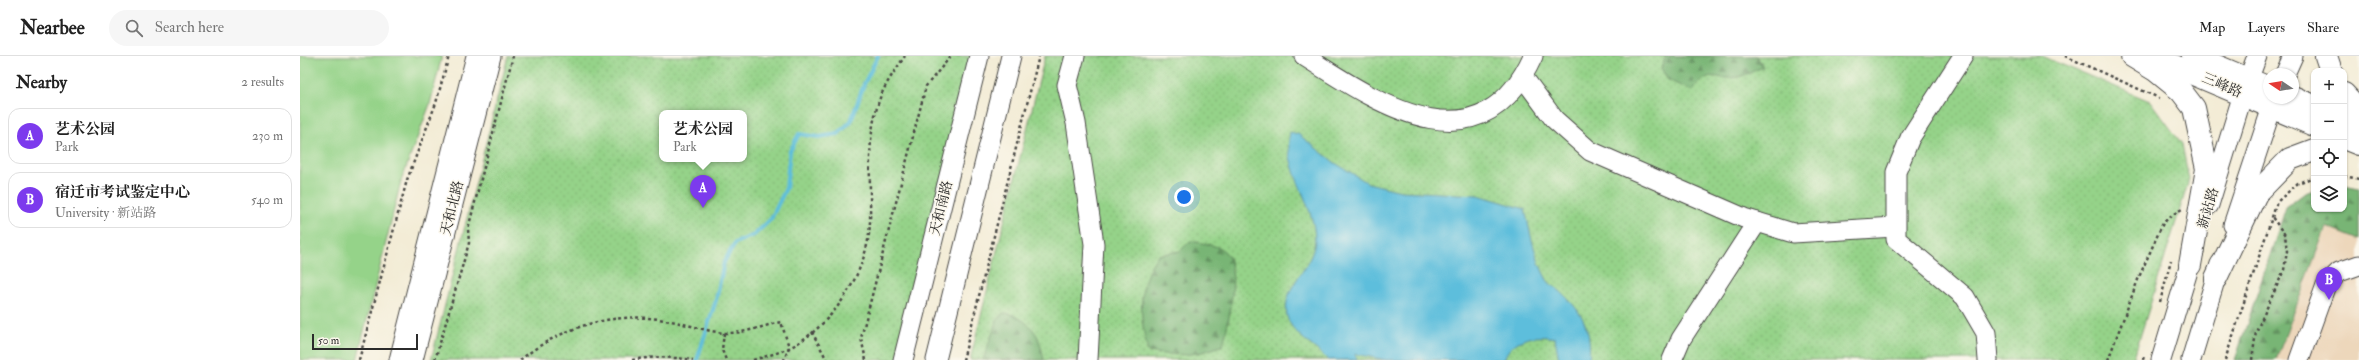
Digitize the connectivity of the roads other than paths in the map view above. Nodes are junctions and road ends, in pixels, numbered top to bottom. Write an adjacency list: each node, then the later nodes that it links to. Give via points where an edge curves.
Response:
1 (476, 56): 40 (street, 天和北路)
2 (491, 56): 41 (street, 天和北路)
3 (979, 56): 42 (street, 天和南路)
4 (1011, 56): 43 (street)
5 (1075, 56): 44 (street, via 1067,85 1076,123 1094,244)
6 (1304, 56): 17 (street, via 1364,94 1406,113 1441,121 1468,118 1494,108)
7 (1533, 56): 17 (street)
8 (1963, 56): 35 (street, via 1910,138 1896,172)
9 (2132, 56): 36 (main road, via 2181,91 2194,108 2207,169)
10 (2151, 56): 18 (main road, 三峰路)
11 (2193, 56): 18 (main road, 三峰路)
12 (2257, 56): 18 (street, 新站路)
13 (2293, 56): 15 (street)
14 (2326, 56): 16 (main road)
15 (2288, 68)
16 (2330, 68)
17 (1524, 77): 34 (street, via 1554,119 1590,151)
18 (2245, 86): 19 (main road, 三峰路); 36 (street, 新站路)
19 (2263, 94)
20 (2347, 97): 25 (main road)
21 (2299, 100): 24 (main road)
22 (2270, 104): 38 (street, 新站路)
23 (2281, 104): 27 (main road, 三峰路)
24 (2311, 105)
25 (2359, 110)
26 (2347, 120): 28 (main road)
27 (2311, 123)
28 (2359, 125)
29 (2347, 139): 30 (main road)
30 (2359, 144)
31 (2311, 151): 38 (main road, via 2290,159 2256,194)
32 (2347, 151): 33 (main road)
33 (2359, 153)
34 (1756, 222): 35 (street, via 1793,232); 45 (street, via 1689,326)
35 (1895, 227): 46 (street, via 1896,239 1965,298 1986,333)
36 (2181, 262): 39 (street, 新站路)
37 (2359, 265): 48 (street, via 2339,272 2326,285)
38 (2216, 278): 47 (street, 新站路)
39 (2153, 356)
40 (399, 360)
41 (413, 360)
42 (903, 360)
43 (936, 360)
44 (1088, 360)
45 (1672, 360)
46 (1988, 360)
47 (2191, 360)
48 (2300, 360)

